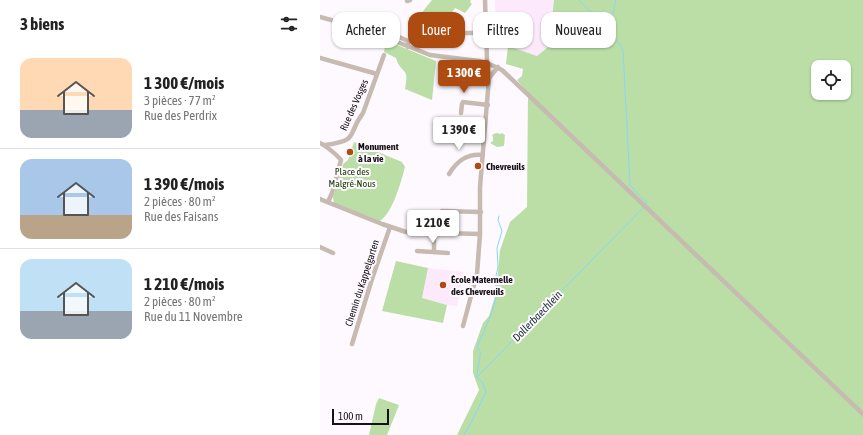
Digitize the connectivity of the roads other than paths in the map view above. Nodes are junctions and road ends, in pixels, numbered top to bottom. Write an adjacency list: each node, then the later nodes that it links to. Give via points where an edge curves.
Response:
1 (485, 0): 2 (street)
2 (485, 12)
3 (320, 17): 4 (street, via 367,30)
4 (408, 47)
5 (411, 48): 9 (street, via 437,57)
6 (487, 48): 9 (street)
7 (384, 55): 11 (street, Rue des Vosges)
8 (320, 58): 11 (street)
9 (487, 63): 10 (street); 12 (street)
10 (498, 68): 12 (street); 33 (street)
11 (377, 74): 16 (street, Rue des Vosges, via 352,136 342,142)
12 (490, 78): 13 (street)
13 (488, 105): 14 (street, via 463,102); 17 (street)
14 (461, 113)
15 (320, 143): 16 (street)
16 (325, 145): 20 (street, via 341,160)
17 (483, 155): 18 (street, via 471,155 460,160); 22 (street)
18 (449, 174)
19 (320, 199): 20 (street)
20 (328, 202): 23 (street)
21 (442, 211): 22 (street)
22 (481, 212): 25 (street)
23 (390, 227): 24 (street, via 406,232); 32 (street, Chemin du Kappelgarten)
24 (434, 234): 25 (street); 28 (street)
25 (480, 234): 31 (street, via 477,274)
26 (320, 247): 29 (street)
27 (416, 251): 28 (street)
28 (434, 252): 30 (street)
29 (333, 253)
30 (448, 253)
31 (463, 326)
32 (352, 344)
33 (863, 414)

